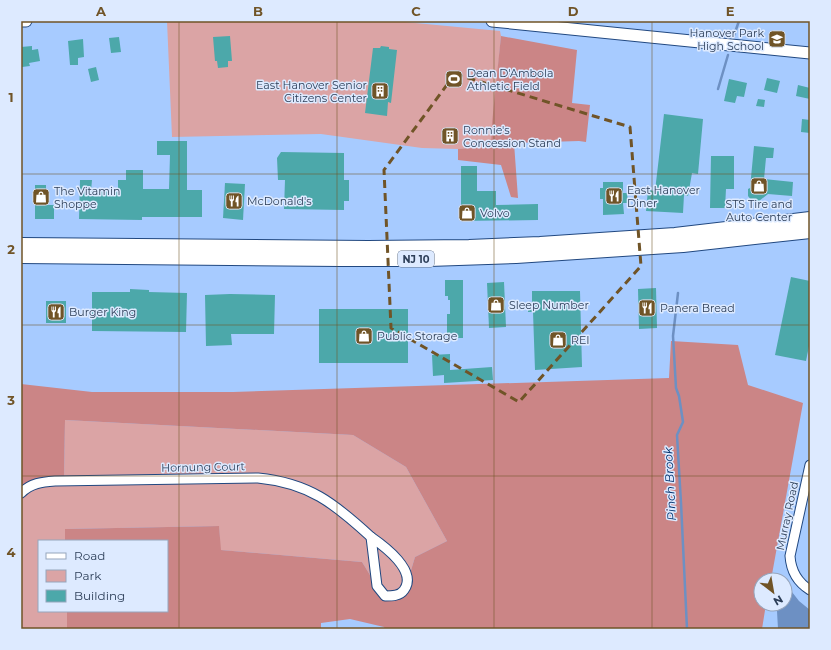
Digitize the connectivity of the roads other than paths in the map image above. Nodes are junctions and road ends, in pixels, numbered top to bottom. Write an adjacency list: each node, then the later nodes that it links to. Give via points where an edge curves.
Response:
1 (21, 21): 2 (street)
2 (26, 21)
3 (492, 21): 4 (street)
4 (810, 53)
5 (810, 219): 7 (main road, NJ 10, via 675,234 469,247)
6 (810, 231): 8 (main road, NJ 10, via 683,245 516,256 395,259)
7 (21, 244)
8 (21, 256)
9 (810, 465): 12 (street, Murray Road, via 790,562 796,578)
10 (21, 493): 11 (street, Hornung Court, via 33,484 55,481 258,478 275,480 304,488 324,499)
11 (371, 537): 11 (street, Hornung Court, via 377,586 384,596 402,593 407,583 406,571 389,550)
12 (810, 590)

